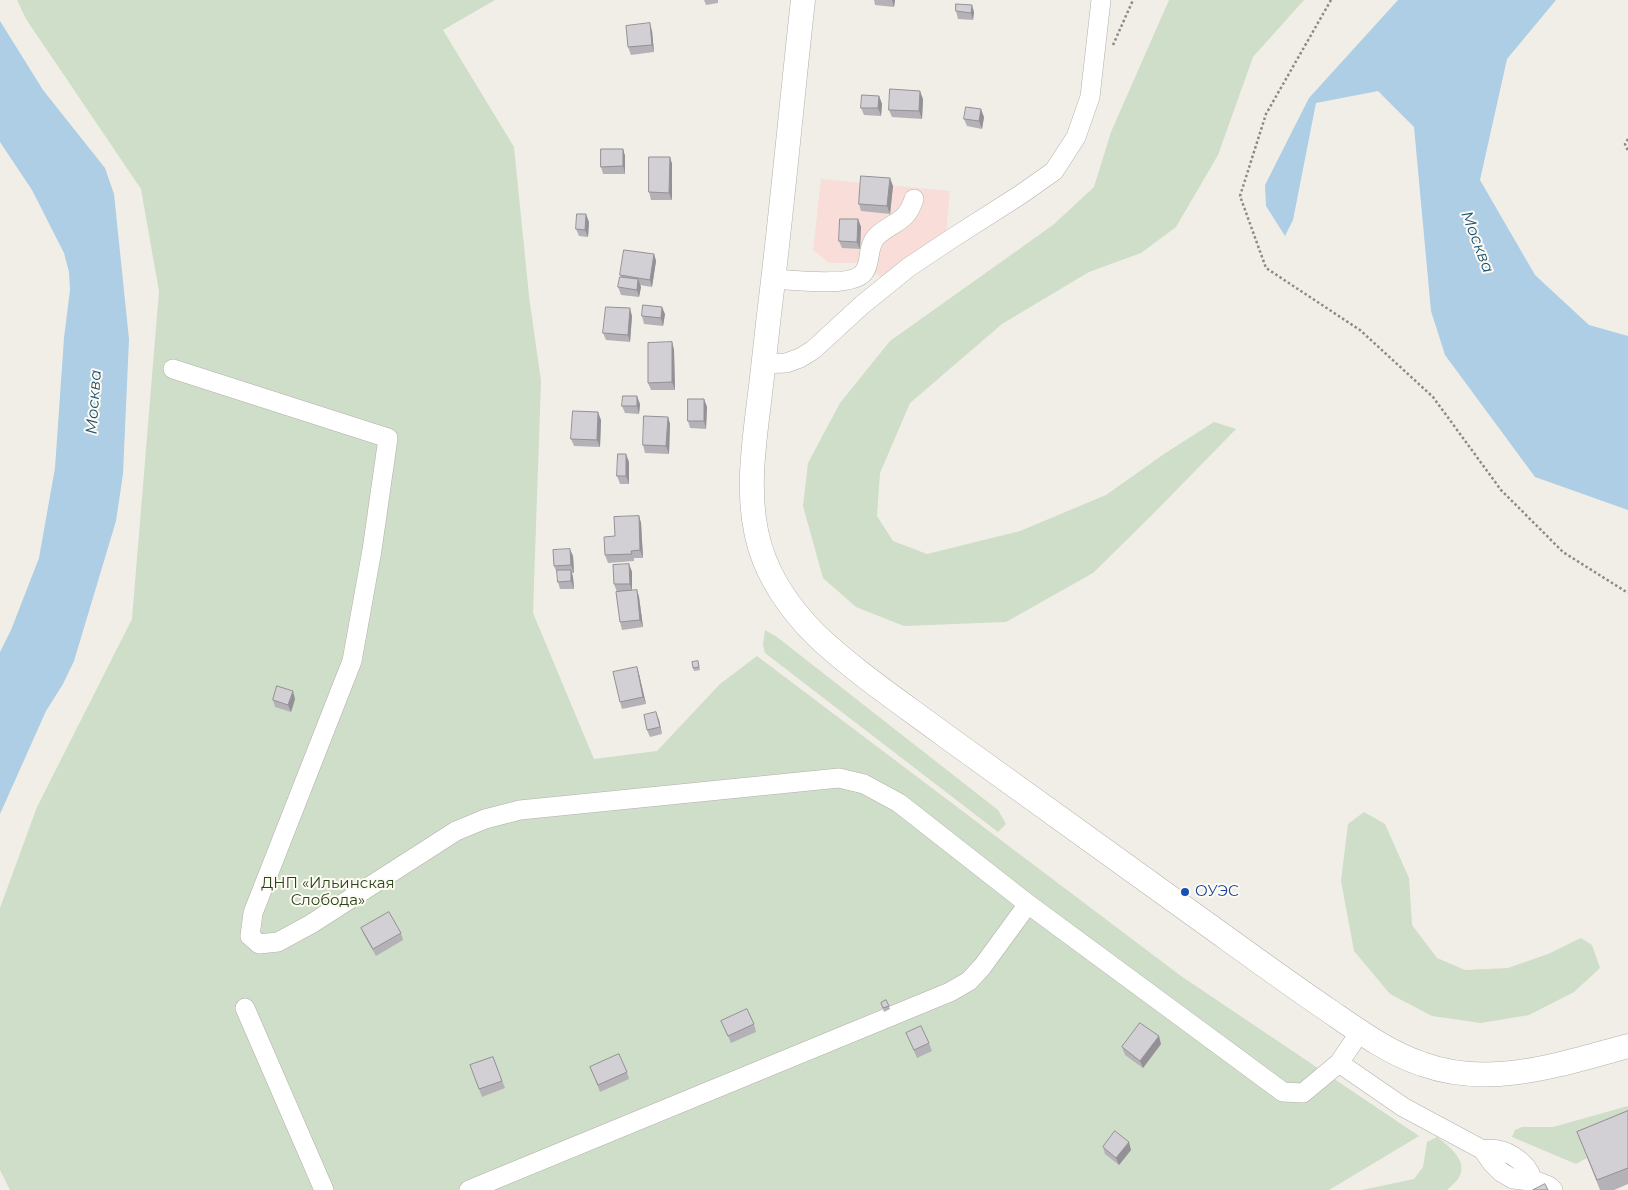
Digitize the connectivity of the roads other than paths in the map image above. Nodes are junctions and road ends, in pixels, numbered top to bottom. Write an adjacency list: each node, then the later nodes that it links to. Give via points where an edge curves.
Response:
1 (803, 0): 5 (main road)
2 (1101, 0): 6 (street, via 1090,97 1076,137 1054,171 923,258)
3 (914, 199): 4 (street, via 904,217 874,239 866,271)
4 (858, 277): 5 (street, via 812,282); 6 (street)
5 (773, 279): 7 (main road)
6 (871, 298): 7 (street, via 800,358 786,363)
7 (763, 364): 11 (main road, via 753,466 754,524 762,555 773,578 806,625 844,660 950,739)
8 (174, 369): 9 (street, via 388,438 352,661 253,913 250,936 259,944 278,942 456,831 485,819 520,810 839,778 864,784 899,803)
9 (1028, 904): 13 (street, via 1283,1092 1302,1093); 16 (street, via 982,967 969,981 950,992)
10 (245, 1008): 15 (street)
11 (1360, 1032): 12 (main road, via 1423,1065 1479,1075 1542,1069); 13 (street)
12 (1628, 1046)
13 (1339, 1063): 14 (street, via 1403,1107 1483,1150 1501,1172 1513,1179)
14 (1537, 1185)
15 (324, 1190)
16 (469, 1190)

